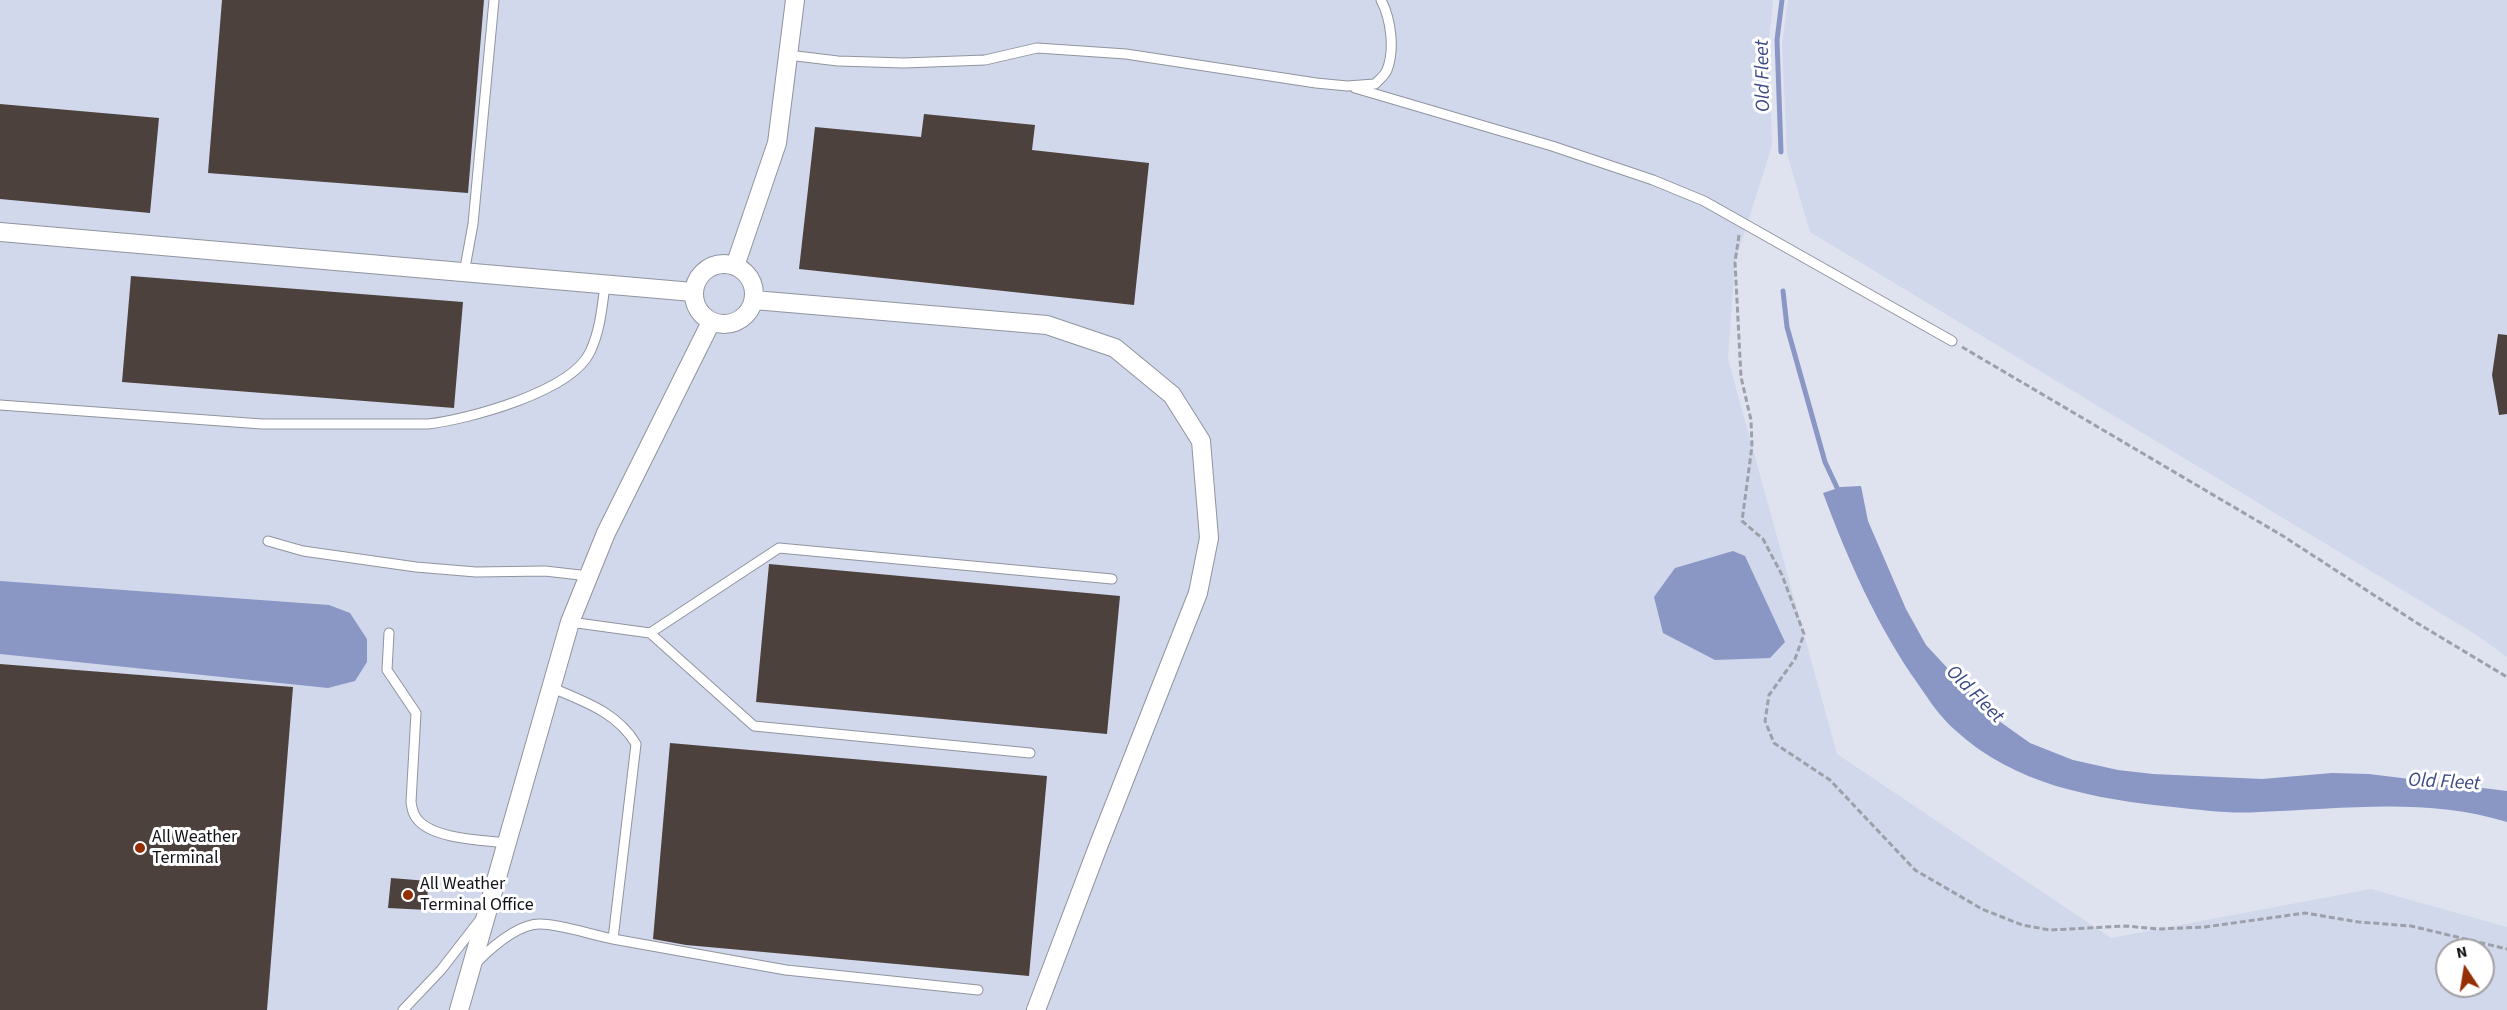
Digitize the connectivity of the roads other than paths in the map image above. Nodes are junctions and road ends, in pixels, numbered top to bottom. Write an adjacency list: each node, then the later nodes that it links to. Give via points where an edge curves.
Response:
1 (494, 0): 8 (lane, via 474,224)
2 (795, 0): 4 (street)
3 (1381, 0): 5 (lane, via 1390,30 1387,70 1375,84)
4 (788, 55): 5 (lane, via 904,63 985,60 1037,48 1126,54); 7 (street, via 777,143)
5 (1347, 86): 13 (lane, via 1541,143 1704,201)
6 (0, 232): 8 (street)
7 (735, 266): 10 (street, via 708,268); 11 (street, via 751,279)
8 (464, 273): 9 (street)
9 (605, 285): 10 (street); 14 (lane, via 600,324 589,354 577,369 522,399 454,421 262,424)
10 (693, 292): 12 (street, via 697,309)
11 (754, 300): 12 (street, via 738,321 720,325); 30 (street, via 1047,325 1115,348 1173,395 1201,441 1209,538 1198,593)
12 (711, 322): 16 (street, via 606,533)
13 (1952, 342)
14 (0, 405)
15 (268, 541): 16 (lane, via 303,551 416,567)
16 (589, 576): 18 (street)
17 (1112, 579): 20 (lane, via 779,548)
18 (570, 622): 20 (lane); 21 (street)
19 (389, 633): 23 (lane, via 387,670 416,713 411,802 414,815 426,828 444,834)
20 (650, 633): 22 (lane, via 754,726)
21 (550, 687): 23 (street); 25 (lane, via 595,706 628,729 636,744)
22 (1030, 753)
23 (506, 843): 24 (street)
24 (489, 905): 26 (street); 28 (lane, via 441,970)
25 (613, 939): 26 (lane, via 538,924 514,932); 27 (lane, via 786,970)
26 (471, 968): 29 (street)
27 (978, 990)
28 (403, 1010)
29 (459, 1010)
30 (1036, 1010)

